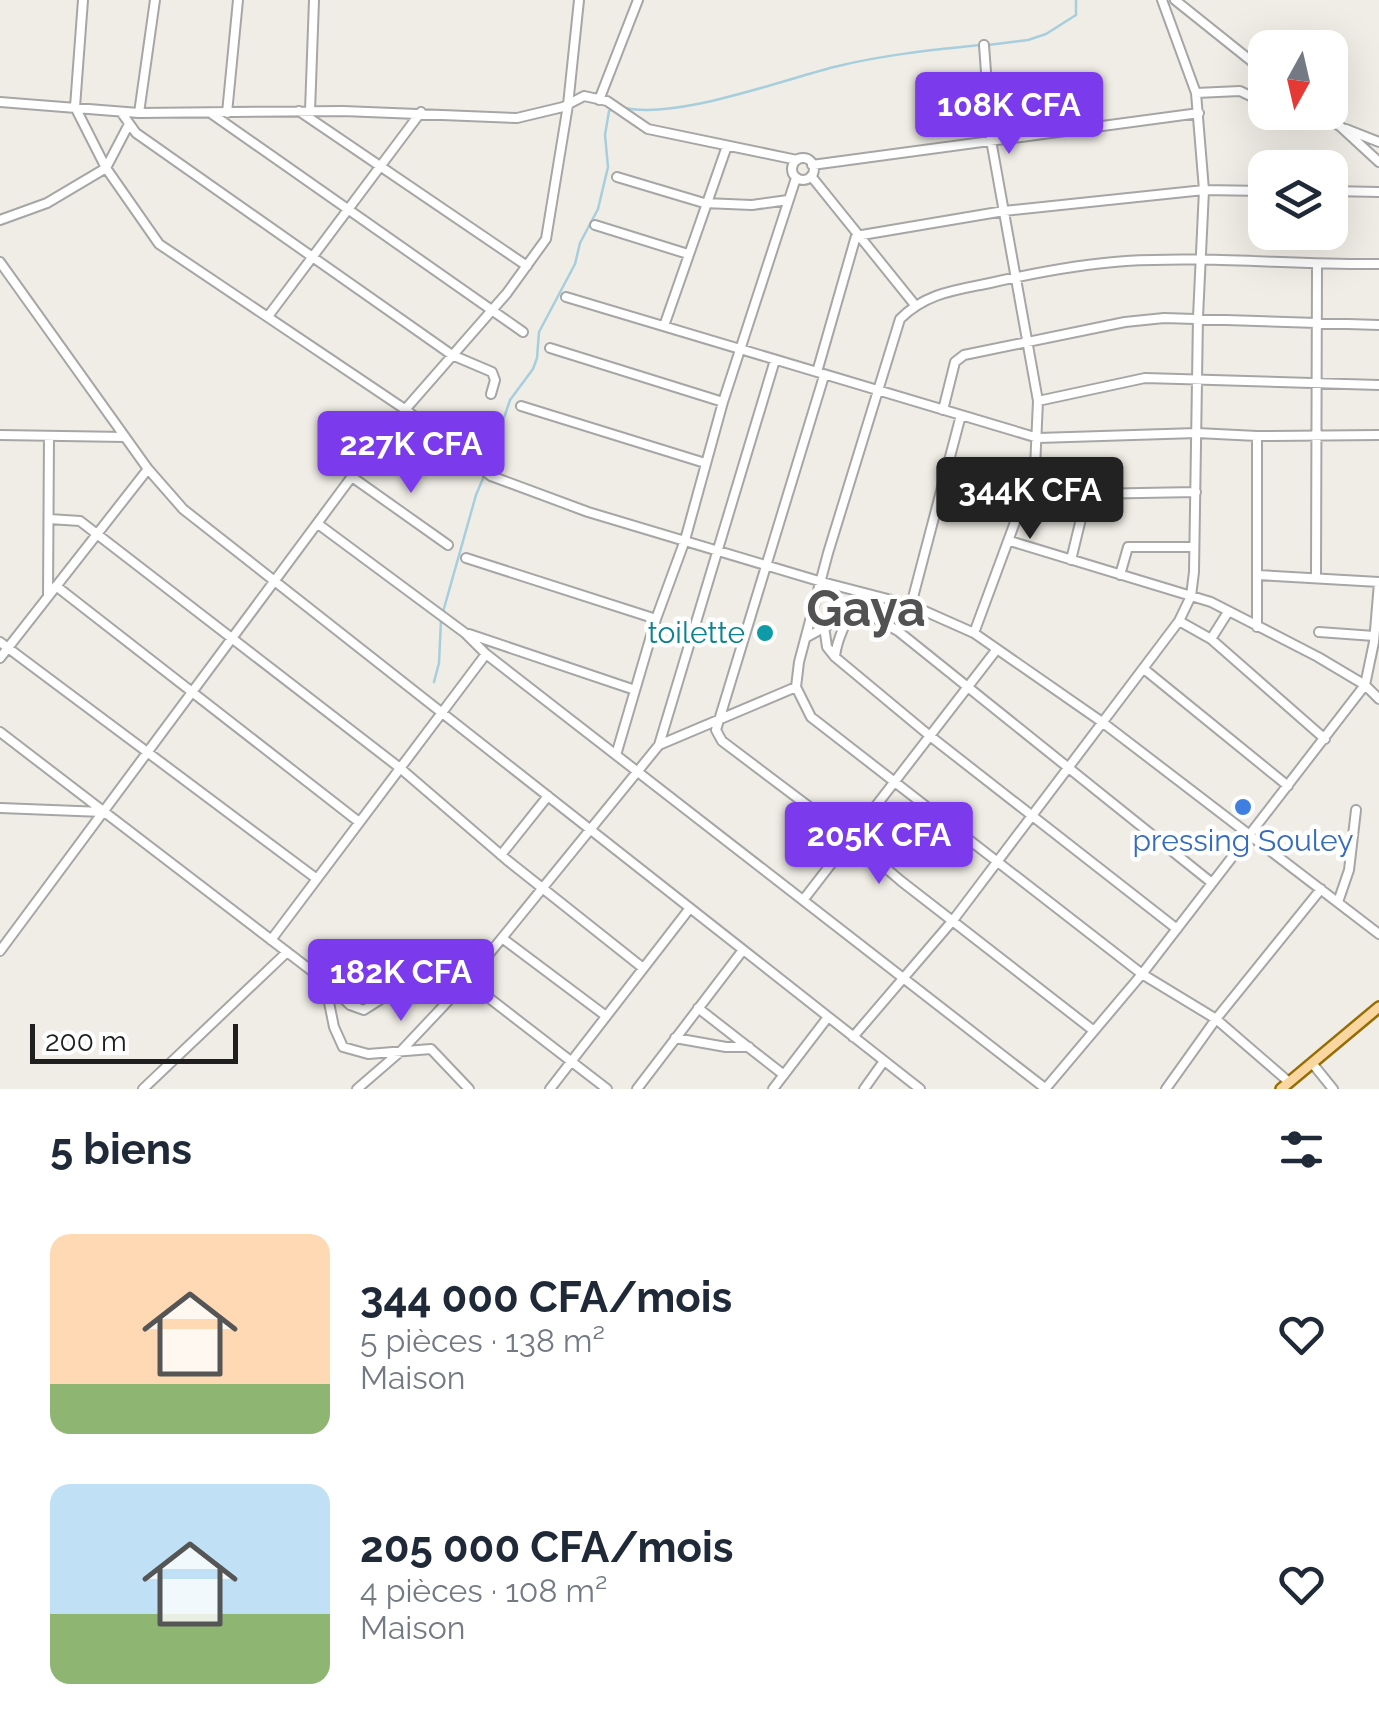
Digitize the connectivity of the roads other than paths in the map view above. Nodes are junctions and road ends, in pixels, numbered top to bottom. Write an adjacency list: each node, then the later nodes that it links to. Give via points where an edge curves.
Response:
1 (83, 0): 17 (street)
2 (155, 0): 24 (street)
3 (238, 0): 22 (street)
4 (314, 0): 19 (street)
5 (580, 0): 16 (street)
6 (638, 0): 14 (street)
7 (1162, 0): 9 (street)
8 (1173, 0): 9 (street); 11 (street)
9 (1168, 14): 12 (street)
10 (984, 45): 29 (street)
11 (1248, 59)
12 (1196, 93): 13 (street); 23 (street)
13 (1248, 95)
14 (599, 100): 16 (street, via 584,96); 31 (street, via 648,129)
15 (0, 102): 17 (street)
16 (568, 105): 21 (street, via 516,118); 57 (street, via 546,239)
17 (75, 107): 20 (street); 36 (street)
18 (298, 110): 19 (street); 22 (street); 35 (street)
19 (310, 110): 21 (street)
20 (121, 112): 24 (street); 26 (street)
21 (421, 112): 35 (street)
22 (226, 113): 25 (street)
23 (1199, 113): 29 (street); 40 (street)
24 (139, 114): 25 (street)
25 (212, 114): 46 (street)
26 (129, 124): 36 (street); 52 (street)
27 (1343, 130): 33 (street)
28 (1346, 130): 30 (street)
29 (991, 140): 34 (street); 47 (street)
30 (1379, 142)
31 (726, 146): 32 (street); 45 (street)
32 (798, 160): 34 (street); 39 (street, via 792,168)
33 (1379, 162)
34 (812, 165): 37 (street)
35 (380, 166): 46 (street); 57 (street)
36 (106, 168): 48 (street, via 47,203); 62 (street, via 159,244)
37 (811, 176): 39 (street); 50 (street)
38 (617, 177): 45 (street)
39 (796, 178): 44 (street)
40 (1204, 190): 41 (street); 47 (street); 53 (street)
41 (1248, 191)
42 (1348, 191): 43 (street)
43 (1379, 192)
44 (788, 200): 45 (street); 70 (street)
45 (704, 203): 51 (street)
46 (348, 210): 52 (street); 61 (street)
47 (1004, 211): 50 (street); 58 (street)
48 (0, 220)
49 (595, 226): 51 (street)
50 (856, 236): 60 (street); 73 (street)
51 (688, 254): 65 (street)
52 (312, 257): 62 (street); 71 (street)
53 (1200, 259): 56 (street); 58 (street, via 1122,261); 63 (street)
54 (0, 262): 91 (street)
55 (1379, 264): 56 (street)
56 (1317, 265): 64 (street)
57 (526, 266): 61 (street)
58 (1018, 277): 60 (street); 68 (street)
59 (566, 298): 65 (street)
60 (914, 304): 77 (street, via 900,319)
61 (492, 311): 67 (street); 71 (street)
62 (268, 315): 82 (street)
63 (1198, 316): 64 (street); 68 (street, via 1125,322); 74 (street)
64 (1316, 322): 66 (street); 75 (street)
65 (664, 326): 70 (street)
66 (1379, 326)
67 (524, 332)
68 (1028, 343): 79 (street); 83 (street, via 954,362)
69 (550, 348): 80 (street)
70 (743, 350): 72 (street); 80 (street)
71 (452, 355): 78 (street, via 492,372); 82 (street)
72 (775, 360): 73 (street); 104 (street)
73 (821, 374): 77 (street); 107 (street)
74 (1198, 379): 75 (street); 79 (street, via 1145,378); 85 (street)
75 (1316, 383): 76 (street); 90 (street)
76 (1379, 384)
77 (878, 390): 83 (street); 112 (street)
78 (492, 394)
79 (1038, 401): 92 (street)
80 (724, 402): 93 (street)
81 (521, 406): 93 (street)
82 (406, 410): 95 (street); 100 (street, via 490,476)
83 (943, 410): 84 (street)
84 (961, 415): 92 (street); 118 (street)
85 (1198, 432): 89 (street); 92 (street); 96 (street)
86 (0, 435): 88 (street)
87 (1379, 435): 90 (street)
88 (49, 436): 91 (street); 97 (street)
89 (1257, 436): 90 (street); 109 (street)
90 (1314, 436): 110 (street)
91 (125, 437): 94 (street)
92 (1038, 438): 101 (street)
93 (705, 463): 100 (street)
94 (148, 469): 99 (street); 111 (street, via 183,509)
95 (352, 477): 98 (street); 102 (street)
96 (1196, 492): 103 (street); 106 (street, via 1087,494)
97 (48, 519): 99 (street, via 80,521); 116 (street)
98 (318, 524): 111 (street); 127 (street)
99 (97, 534): 114 (street); 131 (street)
100 (684, 540): 104 (street); 122 (street)
101 (1010, 541): 106 (street); 129 (street)
102 (448, 544)
103 (1194, 547): 108 (street, via 1128,547); 117 (street)
104 (717, 549): 107 (street); 152 (street)
105 (466, 558): 122 (street)
106 (1071, 560): 108 (street)
107 (768, 566): 112 (street); 147 (street)
108 (1120, 575): 117 (street)
109 (1258, 575): 110 (street); 125 (street)
110 (1316, 578): 113 (street)
111 (275, 582): 131 (street); 146 (street)
112 (822, 582): 115 (street); 130 (street)
113 (1379, 582): 133 (street)
114 (56, 586): 116 (street); 144 (street)
115 (859, 592): 118 (street); 121 (street)
116 (48, 596): 134 (street)
117 (1191, 596): 119 (street); 123 (street)
118 (910, 605): 120 (street); 126 (street); 129 (street)
119 (1228, 612): 125 (street); 132 (street)
120 (867, 613): 121 (street); 126 (street)
121 (850, 618): 124 (street); 137 (street)
122 (656, 619): 143 (street)
123 (1179, 620): 132 (street); 139 (street)
124 (824, 626): 130 (street); 137 (street)
125 (1258, 627): 140 (street)
126 (898, 631): 142 (street)
127 (464, 632): 136 (street); 143 (street)
128 (1319, 632): 133 (street)
129 (974, 633): 135 (street)
130 (807, 637): 141 (street)
131 (232, 639): 144 (street); 155 (street)
132 (1212, 639): 151 (street)
133 (1376, 640): 140 (street)
134 (4, 644): 138 (street); 153 (street)
135 (996, 649): 142 (street); 148 (street)
136 (486, 654): 146 (street); 154 (street)
137 (835, 657): 150 (street)
138 (0, 658)
139 (1144, 670): 148 (street); 159 (street)
140 (1365, 685): 145 (street); 151 (street)
141 (796, 688): 147 (street); 158 (street, via 811,716)
142 (966, 688): 150 (street); 156 (street)
143 (635, 690): 154 (street)
144 (192, 694): 153 (street); 165 (street)
145 (1379, 699)
146 (442, 713): 155 (street); 160 (street)
147 (718, 722): 152 (street); 168 (street, via 722,741)
148 (1102, 722): 156 (street); 167 (street)
149 (0, 732): 163 (street)
150 (930, 736): 158 (street); 164 (street)
151 (1325, 739): 159 (street)
152 (658, 746): 157 (street)
153 (148, 752): 163 (street); 171 (street)
154 (616, 754): 157 (street)
155 (400, 768): 165 (street); 169 (street)
156 (1066, 768): 164 (street); 172 (street)
157 (636, 770): 166 (street); 175 (street)
158 (894, 783): 168 (street); 170 (street)
159 (1288, 786): 167 (street)
160 (548, 796): 166 (street); 169 (street)
161 (0, 808): 163 (street)
162 (1356, 810): 176 (street)
163 (104, 812): 182 (street); 184 (street)
164 (1030, 816): 170 (street); 179 (street)
165 (359, 822): 171 (street)
166 (589, 829): 173 (street); 177 (street)
167 (1247, 836): 172 (street); 174 (street)
168 (852, 839): 175 (street); 178 (street)
169 (501, 855): 173 (street)
170 (996, 861): 178 (street); 187 (street)
171 (317, 879): 182 (street)
172 (1212, 883): 179 (street)
173 (542, 888): 181 (street); 186 (street)
174 (1321, 889): 176 (street); 195 (street)
175 (804, 900): 188 (street)
176 (1338, 902): 180 (street)
177 (690, 908): 183 (street); 186 (street)
178 (954, 920): 188 (street); 196 (street)
179 (1176, 929): 187 (street)
180 (1379, 934)
181 (502, 938): 189 (street); 193 (street)
182 (270, 940): 185 (street)
183 (743, 950): 192 (street); 194 (street)
184 (0, 951)
185 (286, 953): 190 (street); 206 (street)
186 (643, 968): 193 (street)
187 (1142, 974): 195 (street); 196 (street)
188 (906, 979): 197 (street); 215 (street)
189 (467, 980): 190 (street, via 433,992 400,987 364,1010); 200 (street); 201 (street)
190 (325, 981): 200 (street, via 343,1047)
191 (1379, 1007): 203 (main road)
192 (698, 1008): 198 (street); 199 (street)
193 (606, 1016): 201 (street)
194 (828, 1017): 197 (street); 204 (street)
195 (1216, 1020): 205 (street); 216 (street)
196 (1094, 1031): 215 (street)
197 (853, 1036): 202 (street)
198 (675, 1038): 199 (street); 211 (street)
199 (749, 1047): 204 (street)
200 (401, 1052): 207 (street); 208 (street, via 431,1049)
201 (571, 1061): 209 (street); 210 (street)
202 (884, 1061): 213 (street); 214 (street)
203 (1312, 1063): 205 (main road); 217 (street)
204 (784, 1075): 212 (street)
205 (1285, 1085)
206 (143, 1089)
207 (357, 1089)
208 (468, 1089)
209 (550, 1089)
210 (608, 1089)
211 (636, 1089)
212 (774, 1089)
213 (864, 1089)
214 (920, 1089)
215 (1046, 1089)
216 (1166, 1089)
217 (1333, 1089)

